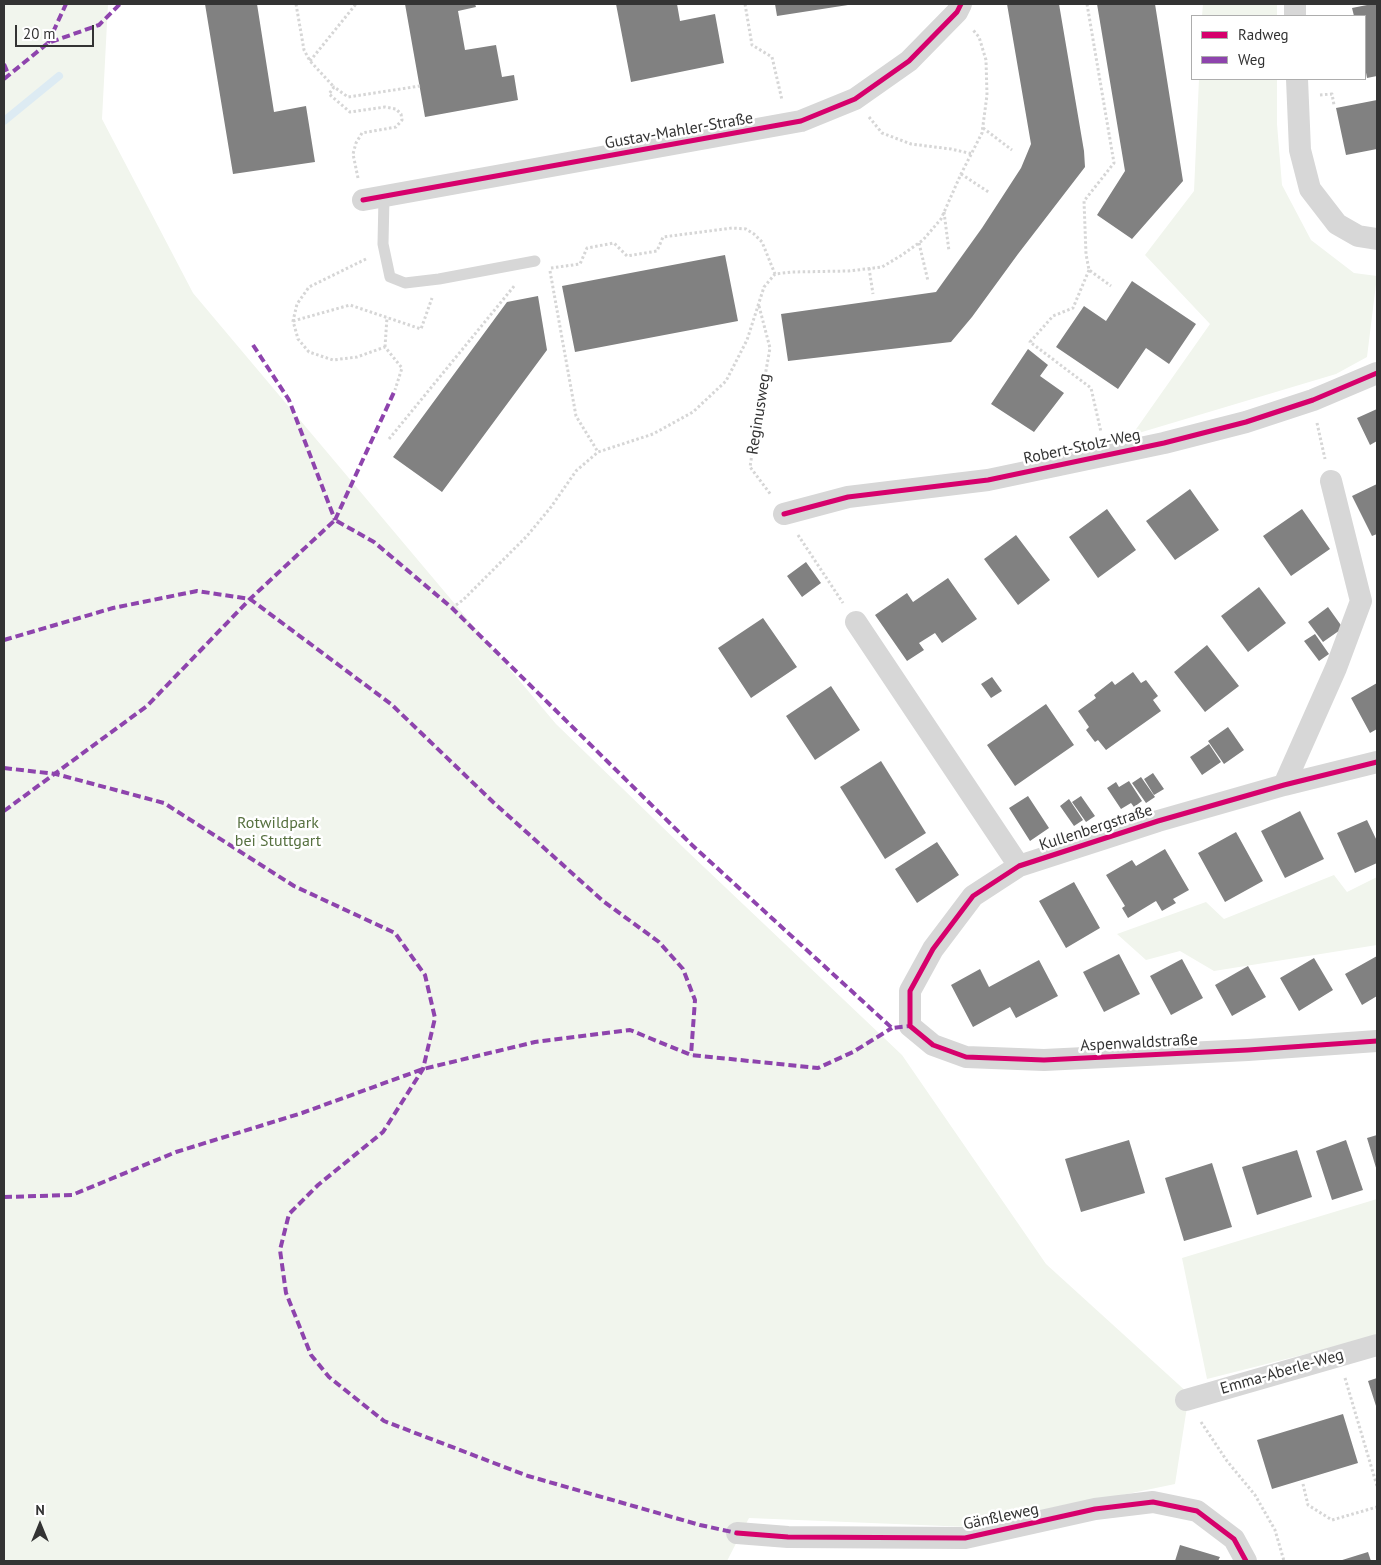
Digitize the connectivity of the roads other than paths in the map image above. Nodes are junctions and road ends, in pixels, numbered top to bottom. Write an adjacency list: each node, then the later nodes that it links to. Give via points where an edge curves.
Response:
1 (959, 8): 3 (street, Gustav-Mahler-Straße, via 909,62 855,99 801,121)
2 (1297, 80): 4 (street, via 1300,150 1310,189 1338,224 1358,236)
3 (373, 198): 5 (lane, via 390,277 406,283)
4 (1377, 239)
5 (535, 261)
6 (1377, 373): 8 (street, Robert-Stolz-Weg, via 1313,400 1246,422 1164,442 988,480 848,496)
7 (1330, 481): 11 (street, via 1361,602 1336,668)
8 (784, 514)
9 (856, 622): 12 (street)
10 (1377, 762): 11 (street, Kullenbergstraße)
11 (1284, 785): 12 (street, Kullenbergstraße)
12 (1019, 866): 13 (street, Kullenbergstraße, via 973,896 933,949 910,991)
13 (910, 1026): 14 (street, Aspenwaldstraße, via 933,1045 966,1057 1035,1060)
14 (1377, 1041)
15 (1377, 1345): 16 (street, Emma-Aberle-Weg)
16 (1186, 1400)
17 (737, 1533): 18 (street, Gänßleweg, via 788,1537 965,1538 1095,1509 1153,1502 1197,1511 1234,1539)
18 (1246, 1561)

